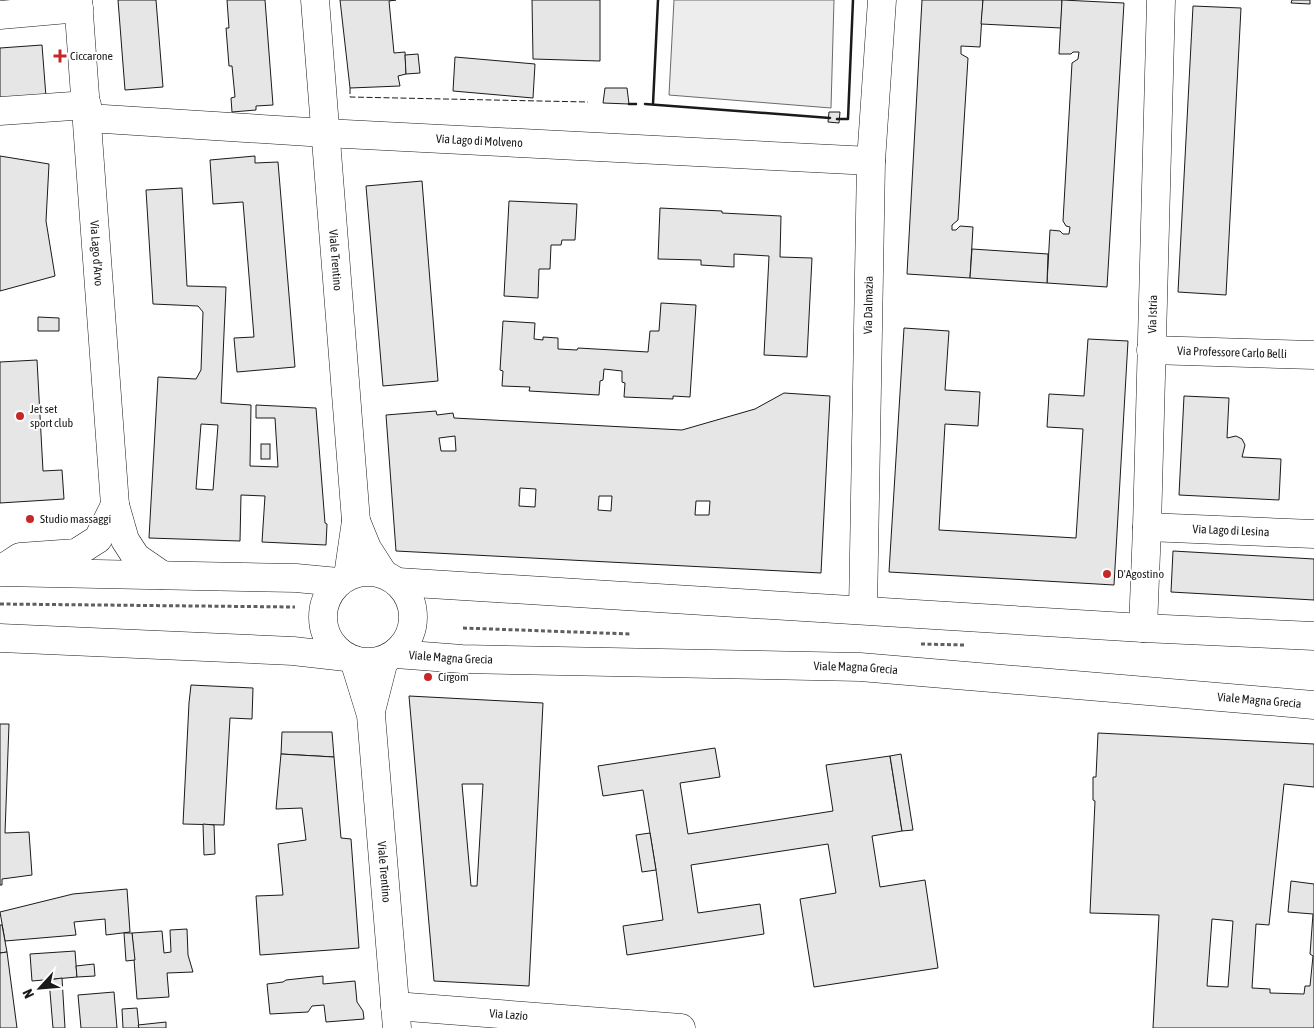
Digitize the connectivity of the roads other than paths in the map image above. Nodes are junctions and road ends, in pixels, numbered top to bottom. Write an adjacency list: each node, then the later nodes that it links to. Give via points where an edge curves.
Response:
1 (315, 0): 8 (street, Viale Trentino)
2 (882, 0): 9 (street, Via Dalmazia)
3 (1161, 0): 10 (street, Via Istria)
4 (79, 4): 5 (street); 7 (street, Via Lago d'Arvo)
5 (0, 15)
6 (0, 111): 7 (street, Via Lago di Molveno)
7 (87, 111): 8 (street, Via Lago di Molveno); 12 (street, Via Lago d'Arvo)
8 (325, 133): 9 (street, Via Lago di Molveno); 13 (street, Viale Trentino)
9 (871, 161): 20 (street, Via Dalmazia)
10 (1151, 350): 11 (street, Via Professore Carlo Belli); 14 (street, Via Istria)
11 (1314, 354)
12 (115, 505): 16 (street, via 98,539 76,553 20,557); 17 (street, Via Lago d'Arvo, via 125,540 136,557)
13 (356, 521): 18 (street, Viale Trentino, via 367,548); 19 (street, Viale Trentino)
14 (1147, 527): 15 (street, Via Lago di Lesina); 21 (street, Via Istria)
15 (1314, 534)
16 (0, 571): 17 (street)
17 (162, 575): 19 (street)
18 (391, 578): 19 (street, via 371,571); 20 (street); 24 (street, via 411,599 414,618 409,638)
19 (343, 579): 25 (street, via 328,596 323,613 325,630 333,645)
20 (863, 610): 21 (street)
21 (1143, 628): 22 (street)
22 (1314, 636)
23 (0, 638): 25 (street, via 293,652)
24 (390, 657): 25 (street, via 369,662); 26 (street, Viale Magna Grecia, via 860,667); 27 (street, Viale Trentino)
25 (350, 658): 27 (street, Viale Trentino)
26 (1314, 705)
27 (370, 715): 28 (street, Viale Trentino)
28 (396, 1017): 29 (street, Via Lazio)
29 (681, 1028)

